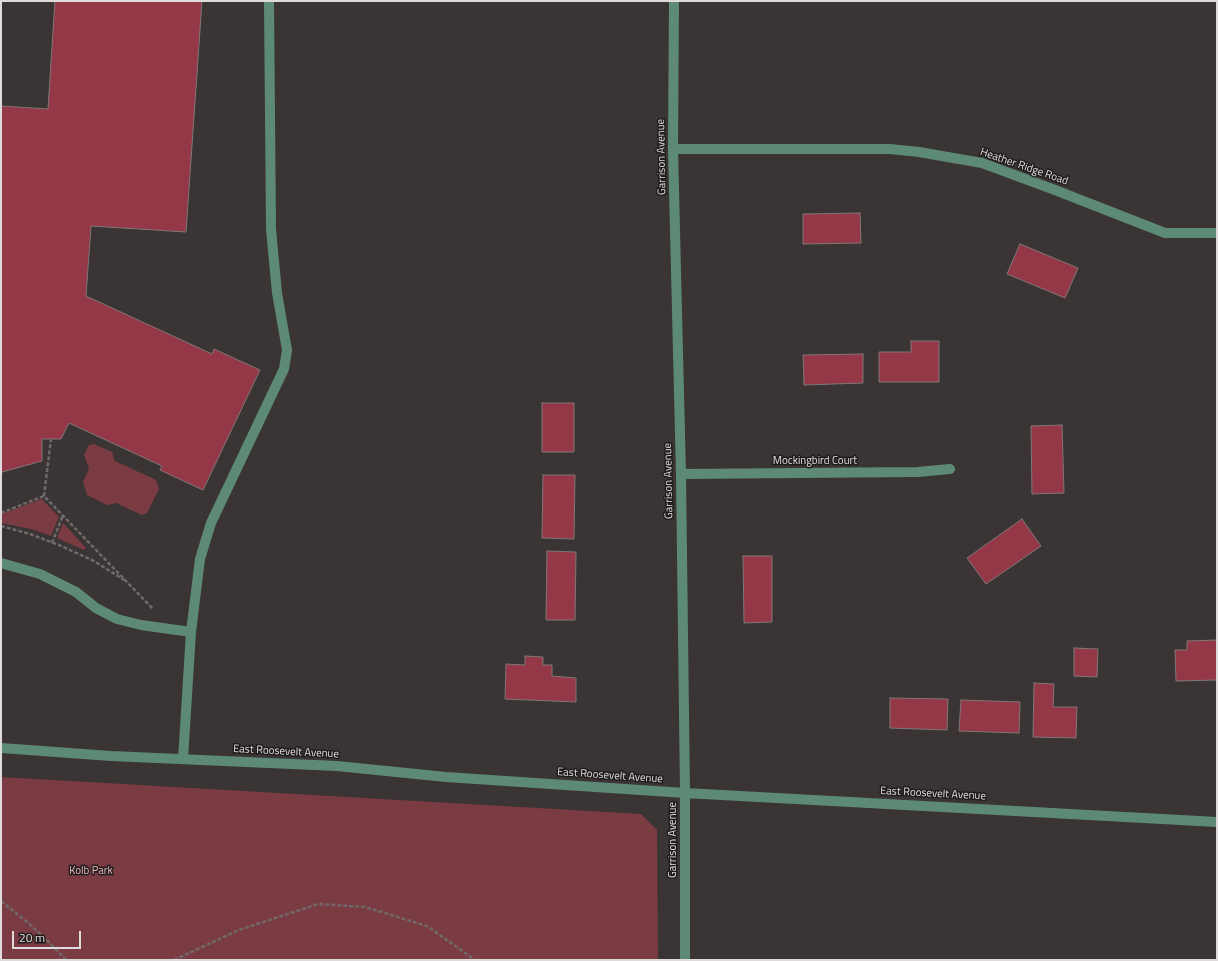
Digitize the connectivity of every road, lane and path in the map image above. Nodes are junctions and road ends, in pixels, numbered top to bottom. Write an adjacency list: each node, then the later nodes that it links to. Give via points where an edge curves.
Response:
1 (269, 1): 16 (street, via 271,229 277,293 287,350 284,368 211,523 200,559)
2 (674, 1): 3 (street, Garrison Avenue)
3 (673, 149): 4 (street, Heather Ridge Road, via 883,149 920,152 982,163 1165,233); 7 (street, Garrison Avenue)
4 (1217, 233)
5 (51, 439): 8 (path)
6 (950, 469): 7 (street, Mockingbird Court, via 918,472)
7 (681, 474): 19 (street, Garrison Avenue)
8 (44, 496): 9 (path); 10 (path)
9 (1, 513)
10 (63, 515): 12 (path); 14 (path)
11 (1, 526): 12 (path)
12 (52, 543): 14 (path, via 94,561)
13 (1, 563): 15 (street, via 40,574 76,592 96,608 117,619)
14 (128, 582): 15 (path)
15 (173, 629): 16 (street)
16 (191, 632): 18 (street)
17 (1, 748): 18 (street, East Roosevelt Avenue)
18 (183, 759): 19 (street, East Roosevelt Avenue, via 337,766 446,777)
19 (685, 792): 20 (street, East Roosevelt Avenue); 25 (street, Garrison Avenue)
20 (1217, 822)
21 (1, 902): 22 (path, via 26,921)
22 (66, 960)
23 (174, 960): 24 (path, via 239,930 318,904 365,907 427,926)
24 (475, 960)
25 (685, 960)

